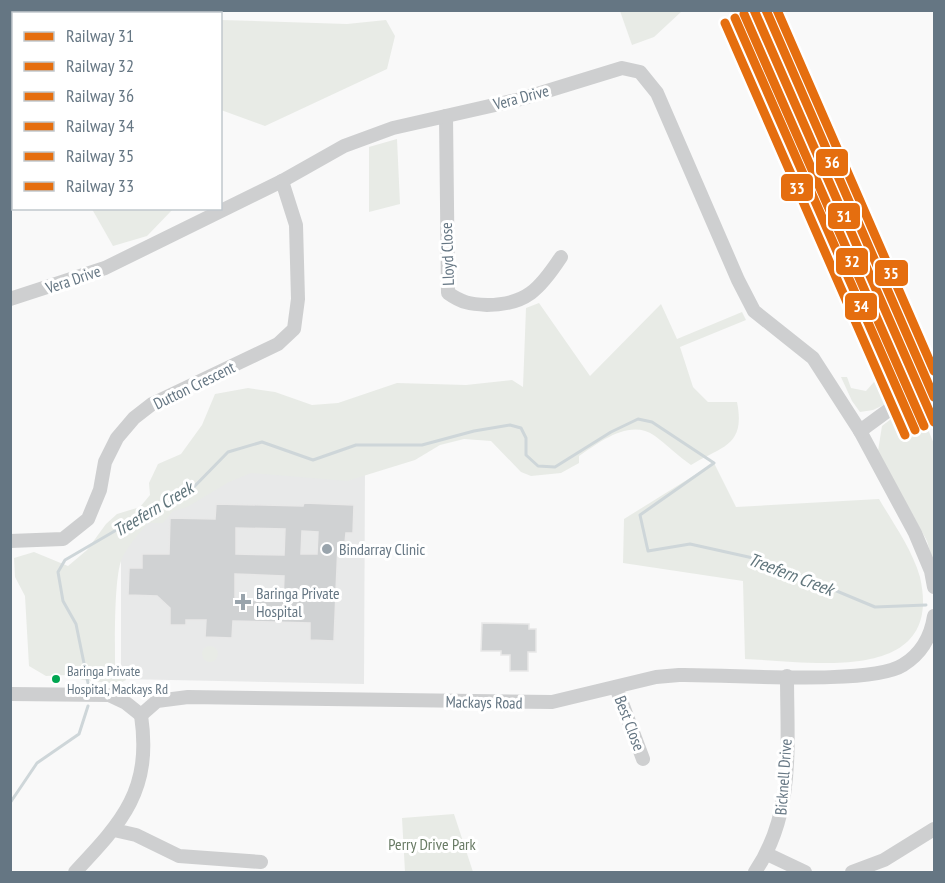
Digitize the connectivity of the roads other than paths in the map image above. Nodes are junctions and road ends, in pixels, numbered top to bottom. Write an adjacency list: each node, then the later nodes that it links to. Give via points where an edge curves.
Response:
1 (446, 116): 2 (street, Vera Drive, via 393,128 344,146); 3 (street, Lloyd Close, via 448,293 465,304 510,305 528,296); 6 (street, Vera Drive, via 521,99 622,68 640,72 657,93 754,311 813,358)
2 (282, 181): 4 (street, Vera Drive, via 105,268); 7 (street, Dutton Crescent, via 296,225 298,298 294,329 278,344 152,404 134,418 117,438 105,462 100,490 88,519 63,539)
3 (561, 257)
4 (10, 300)
5 (934, 388): 6 (street, via 890,409)
6 (860, 431): 8 (street, via 924,551)
7 (10, 541)
8 (934, 586)
9 (934, 616): 10 (street, Mackays Road, via 927,641 902,666 864,675)
10 (787, 676): 11 (street, Mackays Road, via 679,675); 17 (street, Bicknell Drive, via 785,794 777,832)
11 (616, 687): 13 (street, Mackays Road, via 567,700 536,702 188,697 157,701); 14 (street, Best Close)
12 (10, 694): 13 (street, via 110,695)
13 (141, 715): 16 (street, via 145,742 136,793)
14 (643, 759)
15 (934, 829): 22 (street, via 884,860)
16 (114, 830): 18 (street, via 136,835 179,856); 19 (street)
17 (767, 854): 20 (street, Bicknell Drive); 21 (street)
18 (261, 862)
19 (75, 873)
20 (755, 873)
21 (805, 873)
22 (852, 873)

